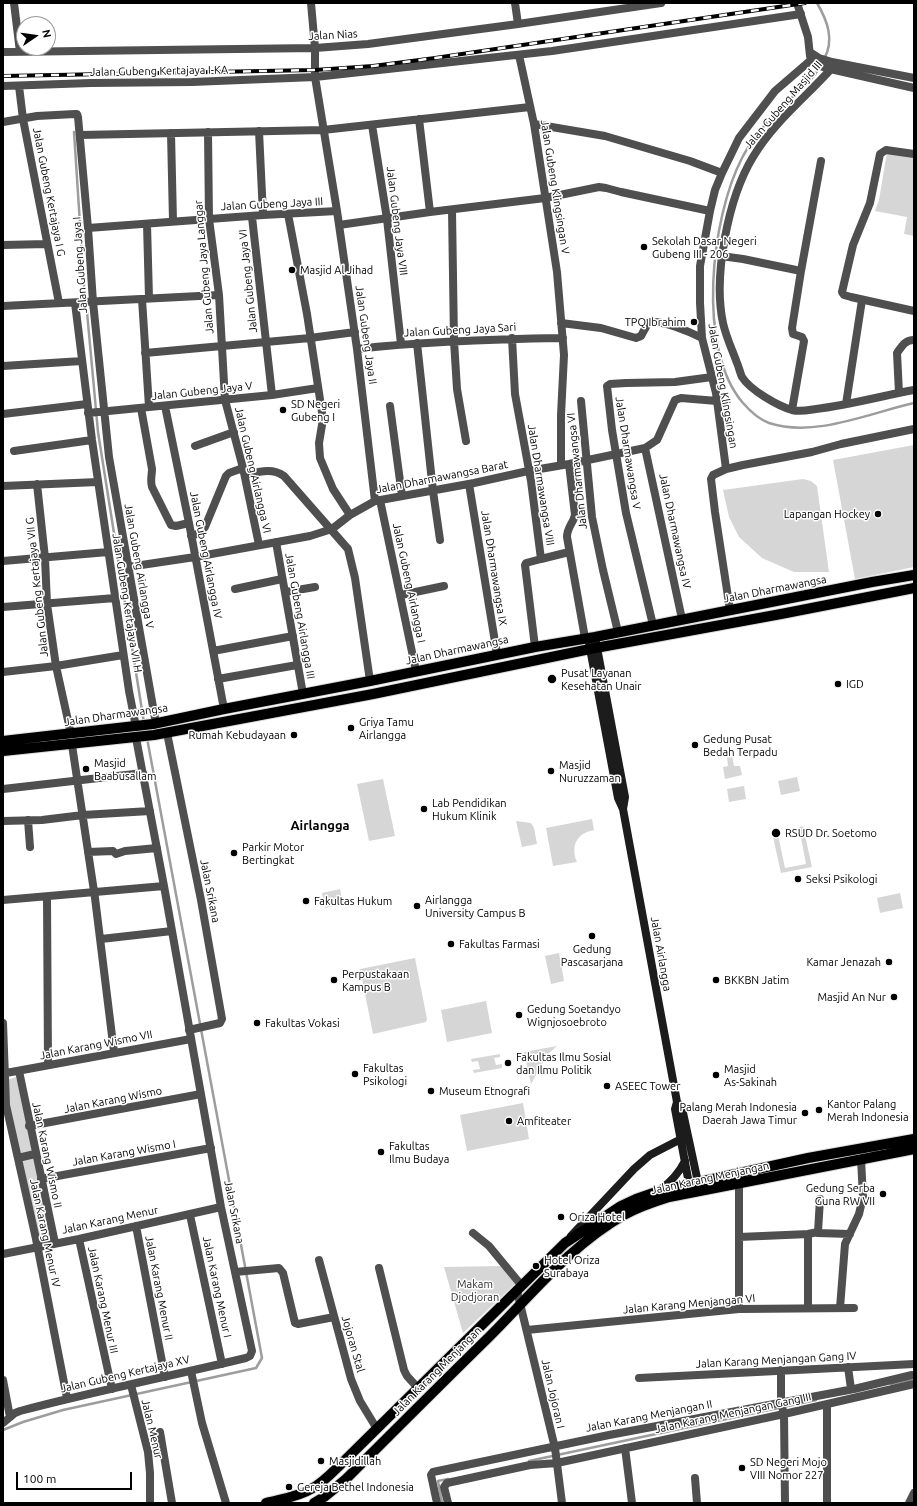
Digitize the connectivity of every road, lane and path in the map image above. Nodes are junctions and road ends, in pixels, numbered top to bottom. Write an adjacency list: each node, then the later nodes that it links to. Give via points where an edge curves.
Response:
1 (14, 3): 7 (street)
2 (311, 3): 9 (street, Jalan Gubeng Jaya II)
3 (515, 3): 8 (street)
4 (661, 3): 8 (street, Jalan Nias)
5 (797, 3): 6 (street)
6 (802, 14): 13 (street, Jalan Gubeng Kertajaya I-KA); 14 (street)
7 (16, 19)
8 (518, 24): 9 (street, Jalan Nias, via 368,44)
9 (315, 48): 12 (street, Jalan Nias); 16 (street, Jalan Gubeng Jaya II)
10 (3, 52): 11 (street, Jalan Nias)
11 (16, 52)
12 (56, 52)
13 (519, 55): 16 (street, Jalan Gubeng Kertajaya I-KA); 21 (street, Jalan Gubeng Klingsingan V)
14 (814, 58): 15 (street); 34 (street, Jalan Gubeng Klingsingan, via 766,103 739,138)
15 (830, 65): 17 (street); 20 (street); 51 (street, Jalan Gubeng Masjid III, via 752,157 731,209)
16 (315, 77): 19 (street, Jalan Gubeng Kertajaya I-KA); 27 (street, Jalan Gubeng Jaya II)
17 (914, 78)
18 (3, 86): 19 (street, Jalan Gubeng Kertajaya I-KA)
19 (19, 86): 22 (street, Jalan Gubeng Kertajaya I G)
20 (914, 88)
21 (530, 107): 23 (street); 25 (street, Jalan Gubeng Klingsingan V)
22 (23, 119): 24 (street); 31 (street, Jalan Gubeng Jaya I, via 77,114); 49 (street, Jalan Gubeng Kertajaya I G)
23 (419, 119): 26 (street); 39 (street)
24 (3, 122)
25 (534, 124): 34 (street, via 605,136); 35 (street, Jalan Gubeng Klingsingan V)
26 (372, 125): 27 (street); 44 (street, Jalan Gubeng Jaya VIII)
27 (323, 130): 28 (street); 37 (street, Jalan Gubeng Jaya II)
28 (259, 131): 29 (street); 41 (street)
29 (208, 132): 30 (street); 43 (street, Jalan Gubeng Jaya Langgar)
30 (171, 133): 31 (street); 45 (street)
31 (80, 135): 48 (street, Jalan Gubeng Jaya I)
32 (914, 154): 55 (street, via 886,150 880,154 870,203 853,245 842,286 844,295)
33 (821, 161): 52 (street)
34 (722, 173): 38 (street, Jalan Gubeng Klingsingan)
35 (545, 198): 36 (street); 38 (street, via 606,188); 61 (street, Jalan Gubeng Klingsingan V, via 558,272)
36 (452, 210): 39 (street); 68 (street)
37 (337, 211): 40 (street, Jalan Gubeng Jaya III); 47 (street, Jalan Gubeng Jaya II)
38 (710, 211): 66 (street, Jalan Gubeng Klingsingan, via 700,266)
39 (430, 212): 44 (street)
40 (288, 214): 41 (street, Jalan Gubeng Jaya III); 63 (street)
41 (263, 215): 42 (street, Jalan Gubeng Jaya III)
42 (252, 216): 43 (street, Jalan Gubeng Jaya III); 69 (street, Jalan Gubeng Jaya VI)
43 (209, 219): 45 (street, Jalan Gubeng Jaya III); 53 (street, Jalan Gubeng Jaya Langgar)
44 (388, 219): 47 (street); 71 (street, Jalan Gubeng Jaya VIII)
45 (173, 221): 46 (street, Jalan Gubeng Jaya III)
46 (147, 224): 48 (street, Jalan Gubeng Jaya III); 54 (street)
47 (339, 225): 62 (street, Jalan Gubeng Jaya II)
48 (88, 228): 56 (street, Jalan Gubeng Jaya I)
49 (48, 244): 50 (street); 57 (street, Jalan Gubeng Kertajaya I G)
50 (3, 245)
51 (721, 256): 52 (street); 90 (street, Jalan Gubeng Masjid III, via 719,285 723,322 742,377 757,391)
52 (801, 271): 90 (street, via 792,331 794,335 803,337 804,341)
53 (219, 295): 54 (street); 72 (street, Jalan Gubeng Jaya Langgar)
54 (146, 299): 56 (street); 74 (street)
55 (862, 300): 60 (street); 86 (street)
56 (93, 302): 58 (street); 91 (street, Jalan Gubeng Jaya I)
57 (59, 303): 58 (street); 59 (street)
58 (75, 303): 75 (street)
59 (3, 306)
60 (914, 311)
61 (561, 323): 65 (street, Jalan Gubeng Klingsingan V); 66 (street, via 601,328 636,338 641,336 648,323 653,321)
62 (355, 332): 63 (street); 73 (street, Jalan Gubeng Jaya II)
63 (310, 338): 69 (street); 78 (street)
64 (512, 338): 65 (street, Jalan Gubeng Jaya Sari); 68 (street, Jalan Gubeng Jaya Sari); 104 (street, Jalan Dharmawangsa VIII, via 515,394)
65 (563, 338): 102 (street, Jalan Gubeng Klingsingan V, via 561,415)
66 (702, 338): 77 (street, Jalan Gubeng Klingsingan)
67 (914, 340): 80 (street, via 906,342 896,354)
68 (454, 341): 70 (street, Jalan Gubeng Jaya Sari); 96 (street, via 457,388)
69 (266, 342): 72 (street); 81 (street, Jalan Gubeng Jaya VI)
70 (417, 343): 71 (street, Jalan Gubeng Jaya Sari); 110 (street)
71 (401, 344): 73 (street, Jalan Gubeng Jaya Sari)
72 (222, 346): 74 (street); 82 (street, Jalan Gubeng Jaya Langgar)
73 (357, 349): 112 (street, Jalan Gubeng Jaya II)
74 (145, 353): 89 (street)
75 (82, 361): 76 (street); 85 (street)
76 (3, 366)
77 (712, 377): 84 (street, Jalan Gubeng Klingsingan); 100 (street, Jalan Dharmawangsa V, via 675,382 608,385)
78 (318, 388): 81 (street, Jalan Gubeng Jaya V); 113 (street, via 323,419 319,443 322,463 333,489)
79 (914, 390): 80 (street, Jalan Gubeng Masjid III)
80 (899, 393): 86 (street, Jalan Gubeng Masjid III)
81 (272, 395): 82 (street, Jalan Gubeng Jaya V)
82 (225, 400): 87 (street, Jalan Gubeng Jaya V); 94 (street, Jalan Gubeng Airlangga VI)
83 (581, 401): 101 (street, Jalan Dharmawangsa VI)
84 (717, 401): 98 (street, Jalan Dharmawangsa Barat, via 681,398 675,400 658,440); 103 (street, Jalan Gubeng Klingsingan)
85 (87, 404): 91 (street); 92 (street)
86 (846, 404): 90 (street, Jalan Gubeng Masjid III)
87 (165, 406): 89 (street, Jalan Gubeng Jaya V); 114 (street, Jalan Gubeng Airlangga IV)
88 (390, 406): 111 (street)
89 (145, 408): 91 (street, Jalan Gubeng Jaya V); 114 (street, via 152,487 170,524 176,526)
90 (792, 410)
91 (96, 412): 95 (street, Jalan Gubeng Kertajaya VII H); 126 (street, Jalan Gubeng Airlangga V, via 109,457)
92 (3, 414)
93 (914, 429): 103 (street)
94 (234, 432): 97 (street); 105 (street, Jalan Gubeng Airlangga VI)
95 (92, 440): 99 (street); 106 (street, Jalan Gubeng Kertajaya VII H)
96 (466, 441)
97 (195, 446)
98 (645, 448): 100 (street, Jalan Dharmawangsa Barat); 143 (street, Jalan Dharmawangsa IV)
99 (14, 451)
100 (616, 454): 101 (street, Jalan Dharmawangsa Barat); 144 (street, Jalan Dharmawangsa V, via 626,513)
101 (587, 460): 102 (street, Jalan Dharmawangsa Barat); 145 (street, Jalan Dharmawangsa VI, via 592,516 602,570)
102 (565, 465): 104 (street, Jalan Dharmawangsa Barat); 121 (street, Jalan Gubeng Klingsingan V, via 575,512 567,531)
103 (726, 469): 141 (street, via 715,473 711,479)
104 (528, 471): 108 (street, Jalan Dharmawangsa Barat); 124 (street, Jalan Dharmawangsa VIII)
105 (244, 472): 115 (street, via 271,470 280,473); 116 (street, via 229,473 226,476 205,528); 119 (street, Jalan Gubeng Airlangga VI)
106 (98, 482): 107 (street); 120 (street, Jalan Gubeng Kertajaya VII H)
107 (37, 484): 109 (street); 123 (street, Jalan Gubeng Kertajaya VII G)
108 (469, 484): 110 (street, Jalan Dharmawangsa Barat); 151 (street, Jalan Dharmawangsa IX)
109 (3, 486)
110 (433, 491): 111 (street, Jalan Dharmawangsa Barat); 117 (street)
111 (402, 496): 112 (street, Jalan Dharmawangsa Barat)
112 (377, 501): 113 (street, Jalan Dharmawangsa Barat); 135 (street, Jalan Gubeng Airlangga I)
113 (350, 515): 115 (street, Jalan Dharmawangsa Barat)
114 (189, 523): 116 (street, Jalan Gubeng Airlangga IV)
115 (332, 529): 118 (street, Jalan Dharmawangsa Barat); 160 (street, via 350,555)
116 (191, 536): 122 (street, Jalan Gubeng Airlangga IV)
117 (440, 540)
118 (276, 542): 119 (street, Jalan Dharmawangsa Barat); 128 (street, Jalan Gubeng Airlangga III)
119 (259, 545): 122 (street, Jalan Dharmawangsa Barat)
120 (108, 552): 123 (street); 137 (street, Jalan Gubeng Kertajaya VII H)
121 (569, 552): 124 (street); 147 (street, Jalan Gubeng Klingsingan V)
122 (195, 557): 126 (street, Jalan Dharmawangsa Barat); 150 (street, Jalan Gubeng Airlangga IV)
123 (45, 558): 125 (street); 138 (street, Jalan Gubeng Kertajaya VII G)
124 (541, 558): 148 (street, Jalan Dharmawangsa VIII, via 525,565)
125 (3, 561)
126 (128, 567): 163 (street, Jalan Gubeng Airlangga V)
127 (914, 575): 129 (main road, Jalan Dharmawangsa)
128 (282, 579): 133 (street); 134 (street, Jalan Gubeng Airlangga III)
129 (872, 582): 136 (main road); 139 (main road, Jalan Dharmawangsa)
130 (444, 586): 135 (street)
131 (315, 587): 134 (street)
132 (914, 588): 136 (main road, Jalan Dharmawangsa)
133 (235, 589)
134 (285, 592): 146 (street, Jalan Gubeng Airlangga III)
135 (401, 595): 156 (street, Jalan Gubeng Airlangga I)
136 (874, 595): 142 (main road, Jalan Dharmawangsa)
137 (115, 598): 138 (street); 152 (street, Jalan Gubeng Kertajaya VII H)
138 (47, 604): 140 (street); 155 (street, Jalan Gubeng Kertajaya VII G)
139 (760, 604): 141 (main road, Jalan Dharmawangsa); 142 (main road)
140 (3, 607)
141 (730, 610): 143 (main road, Jalan Dharmawangsa)
142 (762, 617): 149 (main road, Jalan Dharmawangsa)
143 (682, 619): 144 (main road, Jalan Dharmawangsa)
144 (653, 625): 145 (main road, Jalan Dharmawangsa)
145 (618, 632): 147 (main road, Jalan Dharmawangsa)
146 (293, 636): 150 (street); 154 (street, Jalan Gubeng Airlangga III)
147 (590, 638): 148 (main road, Jalan Dharmawangsa); 149 (main road, Jalan Airlangga)
148 (535, 647): 151 (main road, Jalan Dharmawangsa)
149 (594, 648): 158 (main road, Jalan Dharmawangsa); 194 (main road, Jalan Airlangga, via 624,797 623,810)
150 (213, 651): 159 (street, Jalan Gubeng Airlangga IV)
151 (497, 654): 153 (main road, Jalan Dharmawangsa)
152 (123, 655): 155 (street); 164 (street, Jalan Gubeng Kertajaya VII H)
153 (446, 664): 156 (main road, Jalan Dharmawangsa); 158 (main road)
154 (297, 665): 159 (street); 161 (street, Jalan Gubeng Airlangga III)
155 (56, 666): 157 (street); 166 (street, Jalan Gubeng Kertajaya VII G)
156 (416, 671): 160 (main road, Jalan Dharmawangsa)
157 (3, 672)
158 (449, 678): 165 (main road, Jalan Dharmawangsa)
159 (218, 679): 162 (street, Jalan Gubeng Airlangga IV)
160 (370, 681): 161 (main road, Jalan Dharmawangsa)
161 (303, 694): 162 (main road, Jalan Dharmawangsa)
162 (224, 709): 163 (main road, Jalan Dharmawangsa)
163 (155, 724): 164 (main road, Jalan Dharmawangsa)
164 (137, 727): 166 (main road, Jalan Dharmawangsa)
165 (167, 733): 167 (main road, Jalan Dharmawangsa); 188 (street, Jalan Srikana, via 222,1019 220,1023)
166 (71, 734): 168 (main road, Jalan Dharmawangsa)
167 (137, 738): 169 (main road, Jalan Dharmawangsa); 171 (street, Jalan Srikana)
168 (3, 741)
169 (72, 745): 170 (main road, Jalan Dharmawangsa); 172 (street)
170 (3, 751)
171 (143, 774): 172 (street); 174 (street, Jalan Srikana)
172 (78, 781): 173 (street); 175 (street)
173 (3, 789)
174 (150, 811): 175 (street); 179 (street, Jalan Srikana)
175 (83, 815): 176 (street); 180 (street)
176 (28, 820): 177 (street); 178 (street)
177 (3, 821)
178 (30, 847)
179 (157, 848): 180 (street, via 116,854 113,851); 181 (street, Jalan Srikana)
180 (88, 852): 182 (street)
181 (164, 886): 182 (street); 185 (street, Jalan Srikana)
182 (94, 891): 183 (street); 186 (street)
183 (47, 897): 184 (street); 190 (street)
184 (3, 900)
185 (172, 931): 186 (street); 188 (street, Jalan Srikana)
186 (101, 939): 189 (street)
187 (3, 1023): 192 (street, Jalan Karang Menur IV)
188 (192, 1033): 189 (street, Jalan Karang Wismo VII); 193 (street, Jalan Srikana)
189 (114, 1052): 190 (street, Jalan Karang Wismo VII)
190 (48, 1065): 191 (street, Jalan Karang Wismo VII)
191 (19, 1071): 192 (street, Jalan Karang Wismo VII); 195 (street, Jalan Karang Wismo II)
192 (6, 1073): 200 (street, Jalan Karang Menur IV, via 6,1105)
193 (201, 1094): 195 (street, Jalan Karang Wismo); 198 (street, Jalan Srikana)
194 (677, 1102): 196 (main road, Jalan Airlangga, via 675,1109); 205 (main road, Jalan Airlangga, via 682,1108)
195 (29, 1126): 199 (street, Jalan Karang Wismo II)
196 (681, 1139): 202 (main road, Jalan Airlangga); 217 (main road, Jalan Karang Menjangan, via 650,1155 634,1168)
197 (911, 1144): 201 (main road, Jalan Karang Menjangan); 205 (main road, Jalan Karang Menjangan, via 808,1158)
198 (211, 1148): 203 (street, Jalan Karang Wismo I); 208 (street, Jalan Srikana)
199 (36, 1154): 200 (street); 203 (street, Jalan Karang Wismo II)
200 (18, 1158): 218 (street, Jalan Karang Menur IV)
201 (861, 1159): 204 (main road, Jalan Karang Menjangan); 213 (street, via 863,1197 860,1214)
202 (685, 1161): 205 (main road, Jalan Airlangga); 206 (main road, via 672,1182)
203 (41, 1179): 216 (street, Jalan Karang Wismo II)
204 (739, 1184): 205 (main road, Jalan Karang Menjangan); 214 (street)
205 (695, 1188): 206 (main road, Jalan Karang Menjangan); 224 (main road, Jalan Karang Menjangan, via 624,1215 588,1240 550,1274)
206 (659, 1191): 217 (main road, Jalan Karang Menjangan, via 621,1206)
207 (820, 1199): 212 (street)
208 (221, 1207): 209 (street, Jalan Karang Menur); 222 (street, Jalan Srikana)
209 (190, 1215): 210 (street, Jalan Karang Menur); 234 (street, Jalan Karang Menur I)
210 (136, 1226): 215 (street, Jalan Karang Menur); 240 (street, Jalan Karang Menur II)
211 (473, 1233): 223 (street, via 489,1246)
212 (813, 1234): 213 (street); 214 (street); 225 (street)
213 (850, 1234): 226 (street, via 844,1249)
214 (739, 1237): 228 (street)
215 (78, 1239): 216 (street, Jalan Karang Menur); 245 (street, Jalan Karang Menur III)
216 (55, 1243): 218 (street, Jalan Karang Menur)
217 (565, 1243): 223 (main road, Jalan Karang Menjangan)
218 (38, 1247): 219 (street, Jalan Karang Menur); 248 (street, Jalan Karang Menur IV)
219 (3, 1254)
220 (319, 1260): 229 (street, Jojoran Stal)
221 (379, 1268): 244 (street, via 404,1370)
222 (242, 1272): 229 (street, via 276,1268 282,1271 296,1324); 231 (street, Jalan Srikana)
223 (520, 1288): 224 (street, Jalan Jojoran I); 232 (main road, Jalan Karang Menjangan)
224 (521, 1305): 230 (street, Jalan Jojoran I); 237 (main road, Jalan Karang Menjangan)
225 (808, 1308): 226 (street, Jalan Karang Menjangan VI); 228 (street, Jalan Karang Menjangan VI)
226 (840, 1308): 227 (street, Jalan Karang Menjangan VI)
227 (854, 1308)
228 (739, 1309): 230 (street, Jalan Karang Menjangan VI)
229 (334, 1317): 255 (street, Jojoran Stal, via 356,1390)
230 (527, 1330): 259 (street, Jalan Jojoran I)
231 (252, 1350): 234 (street, Jalan Gubeng Kertajaya XV, via 246,1358)
232 (449, 1358): 237 (main road); 244 (main road, Jalan Karang Menjangan)
233 (914, 1360): 235 (street)
234 (222, 1364): 239 (street, Jalan Gubeng Kertajaya XV)
235 (914, 1364): 236 (street, Jalan Karang Menjangan Gang IV); 243 (street)
236 (848, 1367): 238 (street, Jalan Karang Menjangan Gang IV); 246 (street)
237 (458, 1368): 265 (main road, Jalan Karang Menjangan)
238 (781, 1370): 241 (street, Jalan Karang Menjangan Gang IV); 250 (street)
239 (191, 1373): 240 (street, Jalan Gubeng Kertajaya XV); 268 (street, via 202,1423)
240 (165, 1377): 247 (street, Jalan Gubeng Kertajaya XV)
241 (639, 1378)
242 (3, 1380): 252 (street)
243 (911, 1381): 246 (street, Jalan Karang Menjangan II); 249 (street, Jalan Karang Menjangan Gang III)
244 (418, 1388): 255 (main road, Jalan Karang Menjangan)
245 (112, 1389): 247 (street, Jalan Gubeng Kertajaya XV); 248 (street, Jalan Gubeng Kertajaya XV)
246 (851, 1389): 250 (street, Jalan Karang Menjangan II)
247 (132, 1390): 266 (street, Jalan Menur, via 148,1452)
248 (67, 1398): 252 (street, Jalan Gubeng Kertajaya XV, via 17,1412)
249 (827, 1405): 250 (street, Jalan Karang Menjangan Gang III); 277 (street)
250 (783, 1408): 251 (street, Jalan Karang Menjangan II); 254 (street, Jalan Karang Menjangan Gang III); 276 (street)
251 (710, 1416): 254 (street); 257 (street, Jalan Karang Menjangan II)
252 (10, 1417): 253 (street, Jalan Gubeng Kertajaya XV)
253 (3, 1422)
254 (712, 1428): 258 (street, Jalan Karang Menjangan Gang III)
255 (377, 1429): 269 (main road, Jalan Karang Menjangan, via 338,1468 312,1489)
256 (160, 1432): 267 (street)
257 (636, 1432): 258 (street); 259 (street, Jalan Karang Menjangan II)
258 (639, 1444): 260 (street, Jalan Karang Menjangan Gang III)
259 (555, 1447): 261 (street, Jalan Jojoran I); 263 (street, Jalan Karang Menjangan II, via 432,1473)
260 (625, 1448): 261 (street, Jalan Karang Menjangan Gang III); 274 (street)
261 (557, 1462): 263 (street, Jalan Karang Menjangan Gang III, via 530,1465 447,1483); 273 (street, Jalan Jojoran I)
262 (695, 1478): 275 (street)
263 (439, 1488): 271 (street); 272 (street)
264 (914, 1492): 278 (street)
265 (325, 1500): 270 (main road, Jalan Karang Menjangan)
266 (150, 1503)
267 (172, 1503)
268 (226, 1503)
269 (266, 1503)
270 (314, 1503)
271 (437, 1503)
272 (448, 1503)
273 (562, 1503)
274 (632, 1503)
275 (697, 1503)
276 (785, 1503)
277 (827, 1503)
278 (910, 1503)

